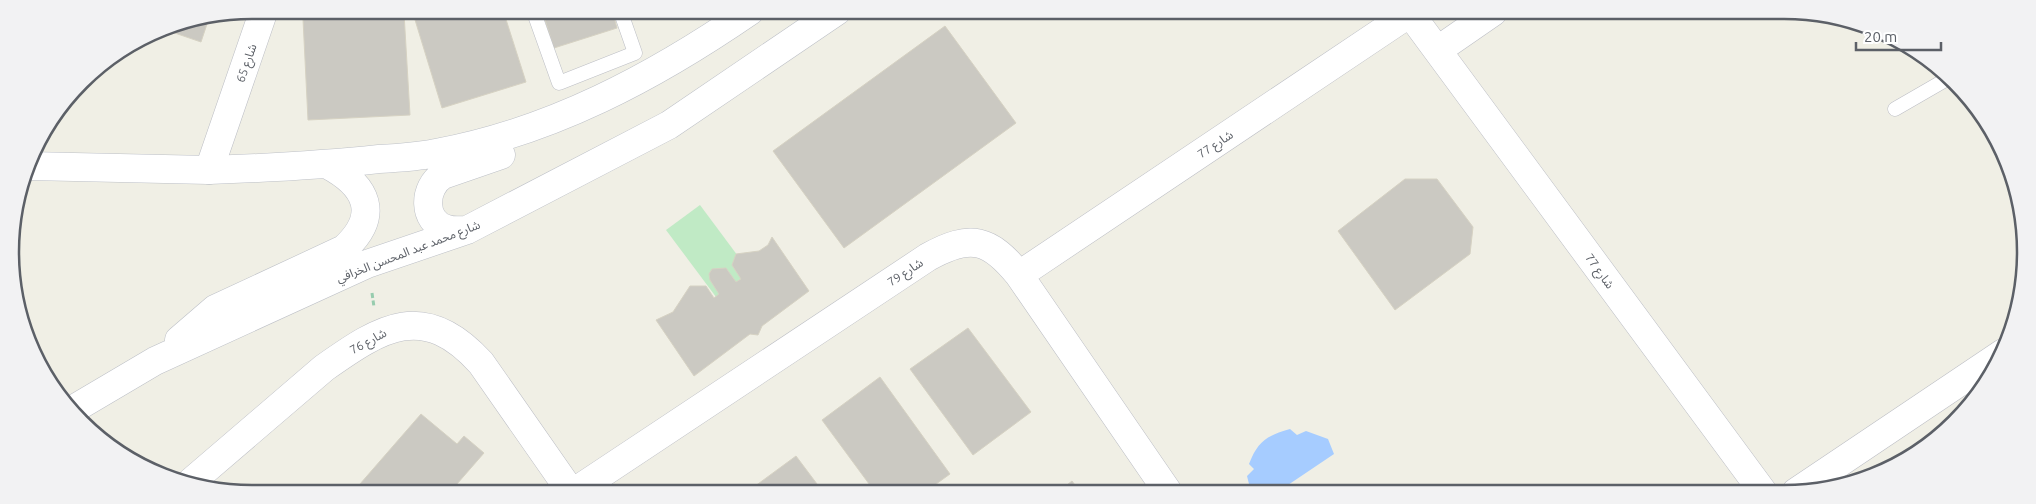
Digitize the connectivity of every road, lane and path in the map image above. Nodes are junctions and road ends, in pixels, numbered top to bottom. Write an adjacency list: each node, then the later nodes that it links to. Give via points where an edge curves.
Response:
1 (261, 19): 13 (street, شارع 65)
2 (536, 19): 3 (lane, via 559,83 636,53)
3 (623, 19)
4 (738, 19): 11 (street, via 675,61)
5 (824, 19): 18 (street, شارع محمد عبد المحسن الخرافي, via 669,125)
6 (1401, 19): 20 (street, شارع 77)
7 (1415, 19): 9 (street, شارع 77)
8 (1483, 19): 9 (street)
9 (1438, 50): 30 (street, شارع 77)
10 (1942, 81): 12 (lane)
11 (597, 101): 14 (street, via 535,128 479,144 434,154); 18 (street, via 552,138 437,178 428,199 433,219 446,229)
12 (1895, 109)
13 (228, 116): 16 (street); 17 (street, شارع 65)
14 (328, 165): 16 (street); 22 (street, via 350,178 363,195 364,222 352,241 344,249 215,309)
15 (36, 166): 17 (street)
16 (239, 169): 17 (street)
17 (209, 170)
18 (467, 230): 19 (street, شارع محمد عبد المحسن الخرافي)
19 (367, 264): 21 (path); 22 (street, شارع محمد عبد المحسن الخرافي)
20 (1020, 275): 28 (street, شارع 79, via 997,250 988,246 963,244 939,251); 29 (street, شارع 79)
21 (379, 332): 25 (street, شارع 76, via 324,368); 27 (street, شارع 76, via 403,326 422,326 446,334 471,351)
22 (156, 361): 24 (street, شارع محمد عبد المحسن الخرافي)
23 (1989, 362): 26 (street)
24 (78, 407)
25 (196, 478)
26 (1808, 484)
27 (568, 485)
28 (584, 485)
29 (1163, 485)
30 (1758, 485)

